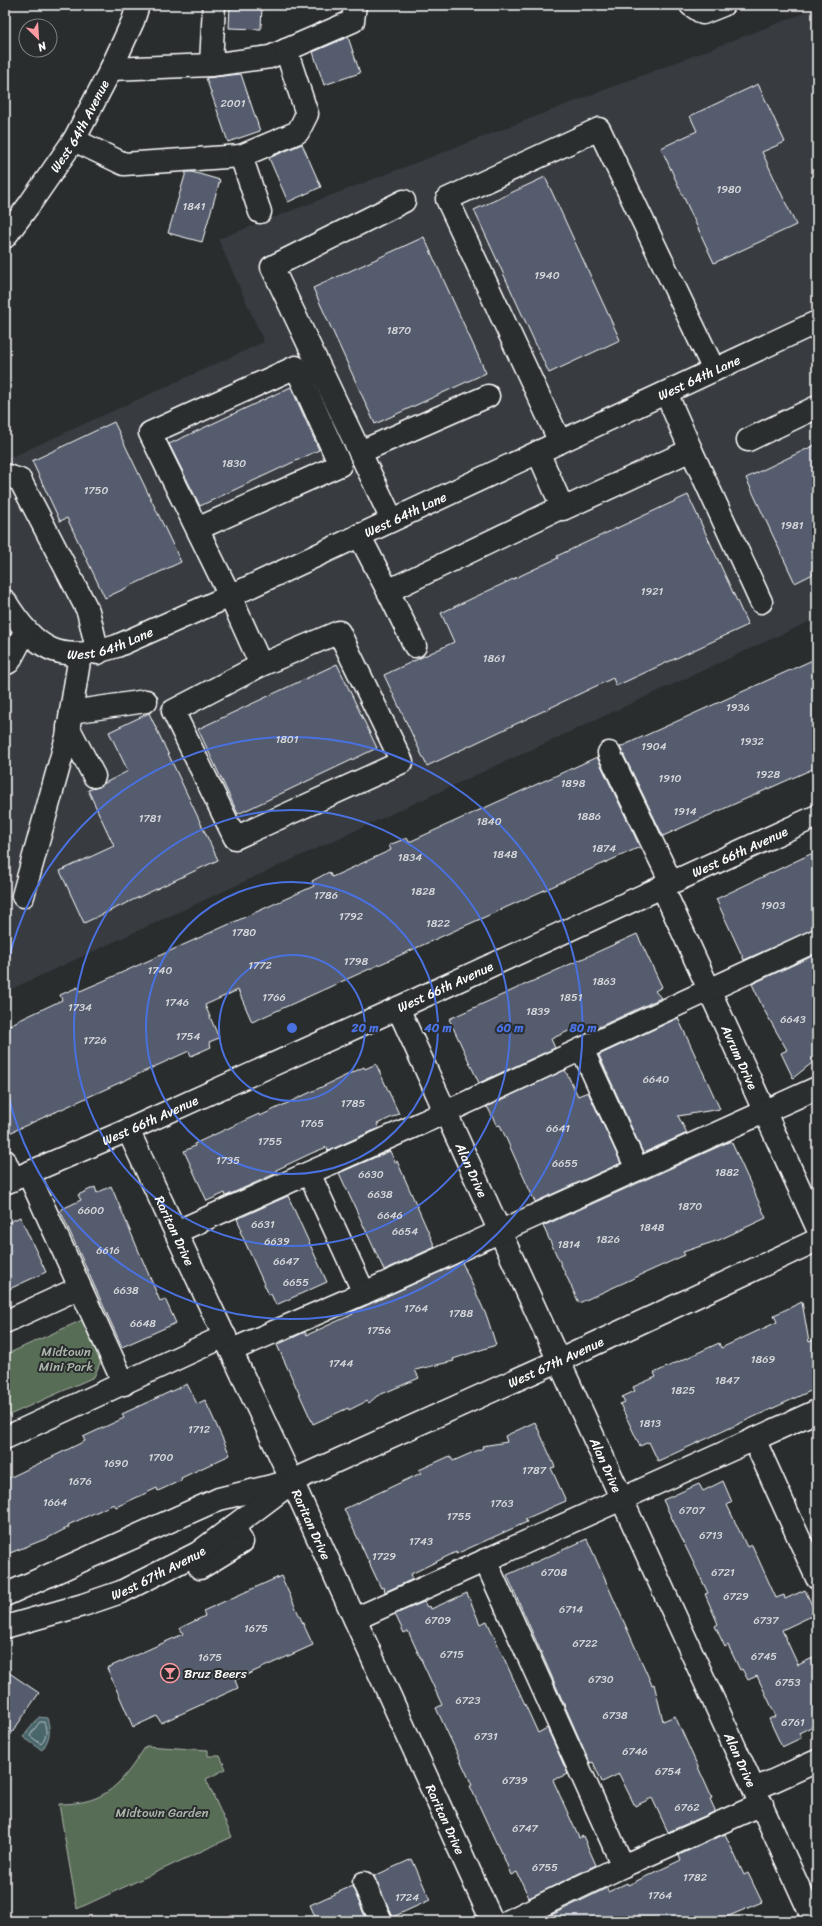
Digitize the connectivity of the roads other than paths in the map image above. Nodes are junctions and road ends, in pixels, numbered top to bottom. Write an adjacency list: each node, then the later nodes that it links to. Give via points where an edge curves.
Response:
1 (138, 5): 8 (street, West 64th Avenue)
2 (214, 5): 7 (street)
3 (355, 5): 6 (street, via 353,21)
4 (691, 5): 5 (street, via 702,13)
5 (722, 5)
6 (286, 50): 7 (street, via 270,56); 10 (street, via 307,114 298,132)
7 (211, 65): 8 (street)
8 (112, 69): 9 (street, West 64th Avenue)
9 (74, 140): 10 (street, via 124,164); 13 (street, West 64th Avenue)
10 (241, 156): 12 (street)
11 (404, 201): 22 (street, via 272,267)
12 (260, 212)
13 (5, 237)
14 (817, 322): 15 (street, West 64th Lane)
15 (714, 370): 16 (street, West 64th Lane); 20 (street, via 599,129 447,199)
16 (666, 393): 20 (street, West 64th Lane); 21 (street)
17 (488, 396): 22 (street)
18 (817, 407): 19 (street)
19 (748, 440)
20 (560, 442): 23 (street, West 64th Lane)
21 (691, 450): 25 (street, via 563,510); 32 (street)
22 (360, 452): 26 (street)
23 (538, 452): 25 (street); 26 (street, West 64th Lane)
24 (5, 475): 35 (street, via 20,480 88,611)
25 (562, 507): 29 (street)
26 (392, 520): 28 (street, West 64th Lane)
27 (197, 529): 27 (street, via 340,465 296,367 150,433); 30 (street)
28 (359, 535): 29 (street); 30 (street, West 64th Lane)
29 (388, 591): 34 (street)
30 (230, 596): 35 (street, West 64th Lane, via 152,632); 37 (street)
31 (5, 600): 33 (street, West 64th Lane)
32 (761, 602)
33 (26, 630): 35 (street, West 64th Lane, via 47,648); 36 (street, via 9,662)
34 (415, 646)
35 (89, 654): 39 (street)
36 (5, 664)
37 (261, 665): 37 (street, via 174,710 235,838 402,762 339,632)
38 (146, 701): 39 (street)
39 (70, 720): 41 (street); 44 (street)
40 (609, 753): 43 (street, Avrum Drive)
41 (94, 776)
42 (817, 816): 43 (street, West 66th Avenue)
43 (667, 884): 46 (street, Avrum Drive); 47 (street, West 66th Avenue)
44 (23, 896)
45 (817, 940): 46 (street)
46 (709, 989): 48 (street); 51 (street, Avrum Drive)
47 (398, 1008): 50 (street, Alan Drive); 52 (street, West 66th Avenue)
48 (582, 1049): 50 (street); 53 (street)
49 (817, 1088): 51 (street)
50 (446, 1112): 54 (street); 57 (street, Alan Drive)
51 (764, 1112): 53 (street); 56 (street, Avrum Drive)
52 (128, 1130): 55 (street, West 66th Avenue); 58 (street, Raritan Drive)
53 (637, 1169): 57 (street)
54 (309, 1173): 58 (street); 61 (street)
55 (13, 1174): 60 (street)
56 (817, 1227)
57 (499, 1231): 61 (street); 64 (street, Alan Drive)
58 (176, 1232): 63 (street, Raritan Drive)
59 (817, 1240): 64 (street, West 67th Avenue)
60 (79, 1288): 62 (street); 65 (street)
61 (364, 1293): 63 (street)
62 (5, 1322)
63 (228, 1343): 65 (street); 69 (street, Raritan Drive)
64 (558, 1361): 69 (street, West 67th Avenue); 70 (street, Alan Drive)
65 (124, 1384): 67 (street)
66 (817, 1411): 68 (street)
67 (5, 1438)
68 (754, 1439): 70 (street); 72 (street)
69 (292, 1481): 73 (street, West 67th Avenue, via 218,1499); 74 (street, Raritan Drive); 75 (street, West 67th Avenue, via 198,1553 120,1592)
70 (622, 1499): 71 (street); 77 (street, Alan Drive)
71 (485, 1560): 74 (street); 78 (street)
72 (817, 1578)
73 (5, 1595)
74 (355, 1619): 81 (street, Raritan Drive)
75 (5, 1627)
76 (817, 1761): 77 (street)
77 (758, 1796): 78 (street); 83 (street, Alan Drive)
78 (623, 1866): 82 (street)
79 (364, 1883): 80 (street)
80 (381, 1921)
81 (492, 1921)
82 (509, 1921)
83 (814, 1921)

